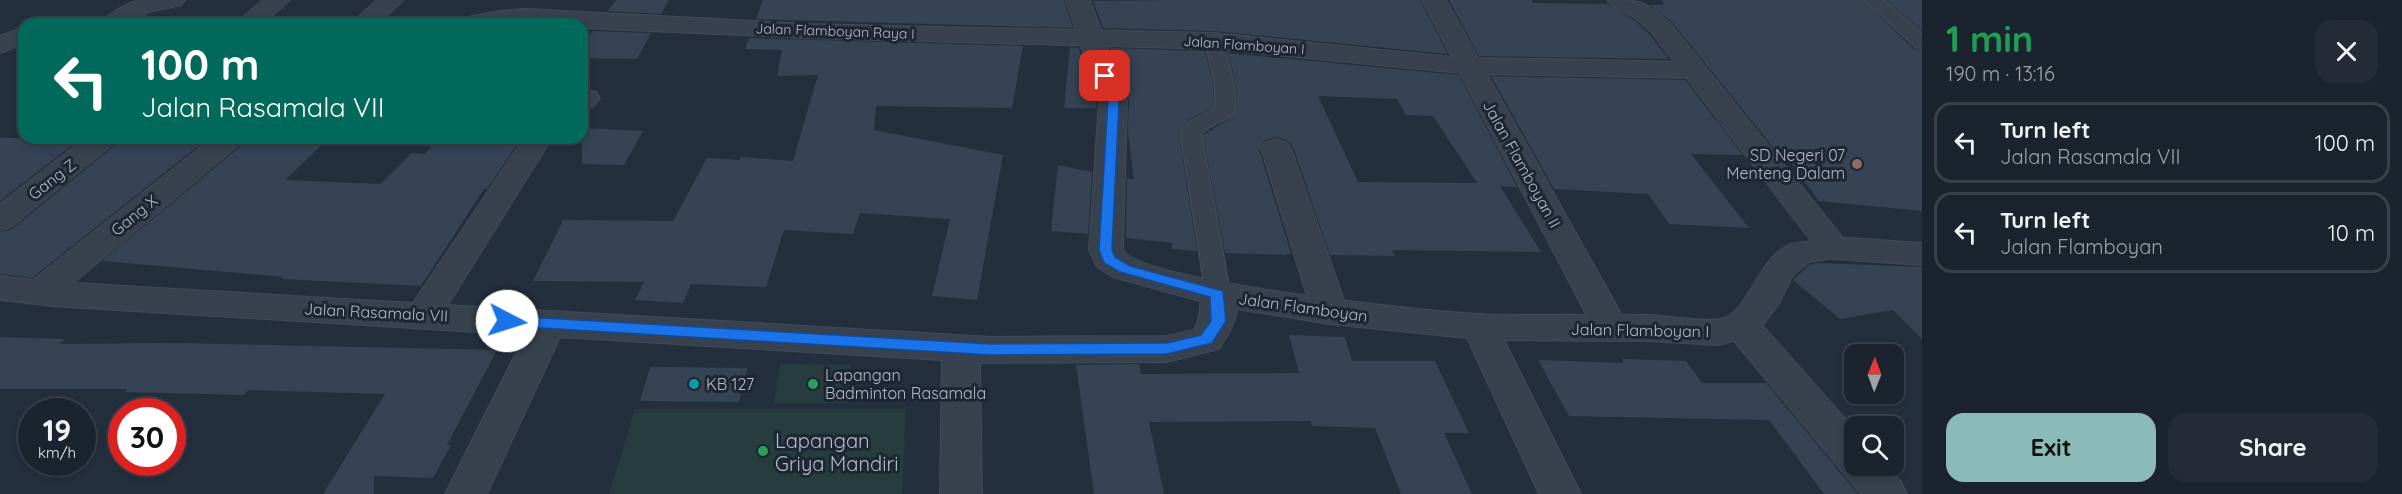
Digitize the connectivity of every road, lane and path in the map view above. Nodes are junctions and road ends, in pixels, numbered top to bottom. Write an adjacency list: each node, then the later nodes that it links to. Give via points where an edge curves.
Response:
1 (173, 0): 9 (street, via 141,7)
2 (278, 0): 10 (street)
3 (391, 0): 11 (street)
4 (594, 0): 14 (street)
5 (1078, 0): 17 (street, Jalan Flamboyan)
6 (1434, 0): 21 (street, Jalan Flamboyan II)
7 (1619, 0): 22 (street, via 1643,12 1661,28)
8 (1873, 0): 19 (lane)
9 (123, 18)
10 (255, 18)
11 (370, 18)
12 (505, 18): 13 (street)
13 (547, 18)
14 (580, 18)
15 (588, 20): 17 (street, Jalan Flamboyan Raya I)
16 (18, 38): 20 (street)
17 (1092, 39): 18 (street, Jalan Flamboyan I); 32 (street, Jalan Flamboyan, via 1113,101 1106,250 1109,259 1125,269)
18 (1214, 41): 21 (street, Jalan Flamboyan I); 32 (lane, via 1227,110 1214,120 1194,126 1191,134)
19 (1922, 43)
20 (0, 45)
21 (1468, 66): 22 (street, Jalan Flamboyan I); 38 (street, Jalan Flamboyan II)
22 (1692, 70): 28 (street)
23 (95, 144): 27 (street, Gang Z)
24 (223, 144): 31 (street, Gang X)
25 (534, 144): 34 (street)
26 (1276, 148): 33 (street)
27 (0, 220)
28 (1834, 248): 29 (street); 36 (street, via 1800,253 1781,267 1766,297)
29 (1922, 255)
30 (0, 288): 31 (street, Jalan Rasamala VII)
31 (39, 293): 34 (street, Jalan Rasamala VII)
32 (1218, 294): 33 (street, Jalan Flamboyan); 39 (street, Jalan Rasamala VII, via 1218,321 1206,340 1167,349)
33 (1330, 312): 37 (street, Jalan Flamboyan)
34 (424, 315): 35 (street, Jalan Rasamala VII)
35 (548, 324): 39 (street, Jalan Rasamala VII); 42 (street)
36 (1742, 326): 38 (street, Jalan Flamboyan I, via 1718,332); 40 (street)
37 (1480, 327): 38 (street, Jalan Flamboyan I); 44 (street)
38 (1611, 328)
39 (961, 348): 43 (street)
40 (1844, 445)
41 (1870, 476): 45 (street)
42 (466, 494)
43 (961, 494)
44 (1560, 494)
45 (1886, 494)

